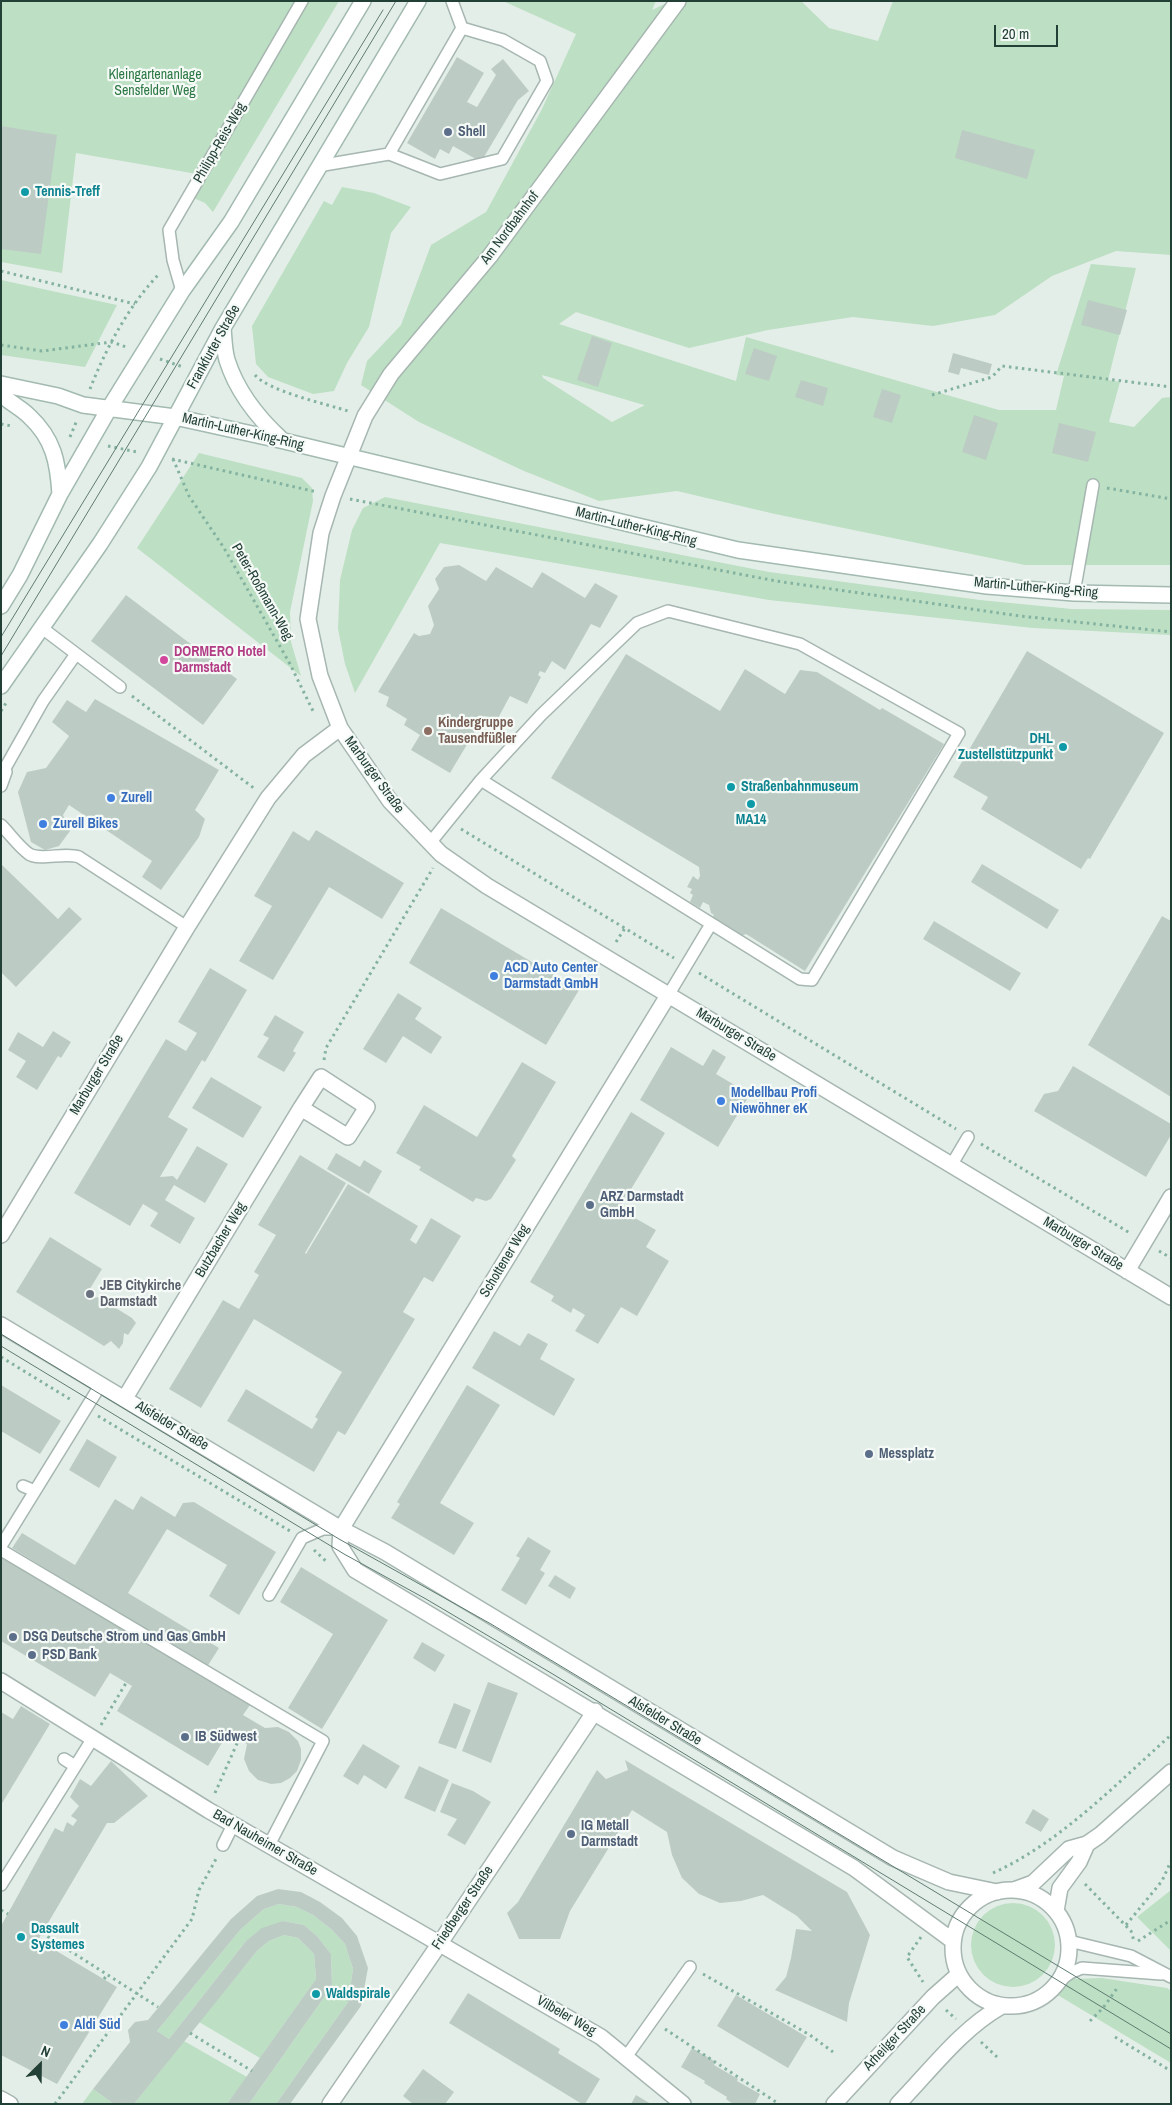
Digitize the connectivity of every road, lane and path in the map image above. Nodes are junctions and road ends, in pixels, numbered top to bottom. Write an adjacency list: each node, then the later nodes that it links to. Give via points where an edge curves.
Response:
1 (302, 1): 10 (lane, Philipp-Reis-Weg, via 169,230)
2 (363, 1): 10 (street, via 231,222)
3 (418, 1): 8 (street, Frankfurter Straße)
4 (452, 1): 6 (lane)
5 (678, 1): 25 (street, Am Nordbahnhof, via 490,256 391,374)
6 (462, 28): 7 (lane); 7 (lane, via 503,40 540,61 546,81 502,159 440,174)
7 (389, 154): 8 (lane)
8 (318, 166): 12 (street, Frankfurter Straße)
9 (1, 271): 11 (path)
10 (182, 291): 24 (street)
11 (135, 304)
12 (223, 328): 26 (street, Frankfurter Straße); 29 (street, via 226,358 239,387 256,414)
13 (1, 345): 14 (path, via 42,352 112,342)
14 (120, 345)
15 (108, 349): 17 (path)
16 (159, 359): 18 (path)
17 (99, 367)
18 (187, 368)
19 (253, 373): 25 (path, via 271,387)
20 (1, 384): 24 (street, Martin-Luther-King-Ring, via 83,404)
21 (1171, 388): 23 (path, via 1002,366 992,377)
22 (1, 394): 34 (street, via 28,415 43,432 58,465)
23 (932, 395)
24 (110, 407): 26 (street, Martin-Luther-King-Ring); 30 (street)
25 (365, 416): 32 (street, Am Nordbahnhof)
26 (175, 417): 29 (street, Martin-Luther-King-Ring); 31 (street, Frankfurter Straße)
27 (1, 425): 28 (path)
28 (17, 430)
29 (284, 440): 32 (street, Martin-Luther-King-Ring)
30 (90, 442): 31 (path); 34 (street)
31 (156, 456): 40 (street, Frankfurter Straße)
32 (348, 457): 35 (street, Marburger Straße); 37 (street, Martin-Luther-King-Ring, via 738,550 987,586)
33 (1093, 485): 36 (path); 37 (lane)
34 (60, 494): 39 (street)
35 (333, 496): 41 (path, via 776,581 1020,616); 45 (street, Marburger Straße, via 321,533 308,619 320,676); 45 (path, Peter-Roßmann-Weg, via 173,459 190,496 224,548 290,664 312,711)
36 (1171, 499)
37 (1074, 594): 38 (street, Martin-Luther-King-Ring)
38 (1171, 594)
39 (1, 606)
40 (42, 628): 42 (lane); 43 (street, Frankfurter Straße)
41 (1171, 632)
42 (76, 654): 44 (lane); 46 (lane, via 43,701)
43 (1, 686)
44 (120, 687): 49 (path)
45 (340, 728): 49 (street, Marburger Straße, via 304,755); 52 (street, Marburger Straße, via 390,801)
46 (3, 769): 48 (lane, via 5,778)
47 (481, 780): 50 (lane); 53 (lane); 53 (lane, via 541,715 637,623 668,611 800,644 959,733 812,980 800,979)
48 (1, 786)
49 (268, 798): 54 (street, Marburger Straße)
50 (448, 820): 52 (lane); 55 (path)
51 (1, 825): 54 (lane, via 29,854 80,857)
52 (435, 849): 56 (street, Marburger Straße, via 487,886); 57 (path, via 326,1048)
53 (711, 924): 55 (lane)
54 (187, 927): 62 (street, Marburger Straße)
55 (686, 965): 56 (lane); 59 (path)
56 (669, 994): 60 (street, Marburger Straße); 74 (street, Schottener Weg)
57 (321, 1077): 58 (street, Butzbacher Weg); 58 (street, via 367,1107 348,1137)
58 (301, 1108): 70 (street, Butzbacher Weg)
59 (968, 1137): 60 (lane); 63 (path)
60 (952, 1164): 65 (street, Marburger Straße)
61 (1171, 1197): 63 (street)
62 (1, 1235)
63 (1144, 1241): 64 (path); 65 (street)
64 (1171, 1258)
65 (1127, 1271): 66 (street, Marburger Straße)
66 (1171, 1297)
67 (1, 1325): 69 (street, Alsfelder Straße)
68 (1, 1357): 71 (path)
69 (102, 1384): 70 (street, Alsfelder Straße); 71 (lane)
70 (125, 1398): 74 (street, Alsfelder Straße)
71 (86, 1409): 73 (lane); 75 (path)
72 (23, 1486): 73 (lane)
73 (35, 1491): 76 (lane)
74 (342, 1529): 75 (lane, via 323,1529); 81 (street, Alsfelder Straße, via 340,1546 355,1570); 100 (street, Alsfelder Straße, via 893,1858 950,1882)
75 (302, 1538): 77 (path); 78 (lane)
76 (1, 1548): 92 (lane, via 323,1741)
77 (331, 1565)
78 (269, 1595)
79 (1, 1681): 83 (street, Bad Nauheimer Straße)
80 (126, 1683): 83 (path)
81 (595, 1711): 107 (street, Alsfelder Straße, via 854,1868); 109 (street, Friedberger Straße)
82 (1171, 1736): 93 (path, via 1080,1816)
83 (93, 1738): 86 (lane); 88 (street, Bad Nauheimer Straße)
84 (239, 1739): 88 (path)
85 (64, 1759): 86 (lane)
86 (75, 1766): 98 (lane)
87 (1171, 1772): 90 (street)
88 (208, 1810): 89 (street, Bad Nauheimer Straße)
89 (233, 1825): 91 (lane); 92 (street, Bad Nauheimer Straße)
90 (1087, 1844): 94 (street, via 1069,1849); 96 (street)
91 (223, 1845): 119 (path, via 199,1890 192,1919)
92 (268, 1845): 109 (street, Bad Nauheimer Straße)
93 (1038, 1847): 94 (path); 97 (path, via 1010,1865)
94 (1059, 1859): 99 (street, via 1033,1883)
95 (1171, 1861): 105 (path, via 1162,1881)
96 (1072, 1872): 102 (street, via 1060,1888); 105 (path)
97 (984, 1874)
98 (1, 1885)
99 (1013, 1890): 100 (street); 102 (street, via 1044,1900)
100 (997, 1892): 107 (street, via 977,1901 967,1910)
101 (1, 1910): 103 (path)
102 (1056, 1912): 108 (street)
103 (8, 1914)
104 (1171, 1920): 110 (path)
105 (1126, 1925): 110 (path)
106 (42, 1933): 114 (path)
107 (953, 1941): 115 (street)
108 (1069, 1941): 111 (lane); 118 (street, via 1069,1956)
109 (440, 1943): 127 (street, Vilbeler Weg, via 601,2037); 133 (street, Friedberger Straße)
110 (1135, 1943): 111 (path)
111 (1131, 1956): 116 (lane)
112 (690, 1967): 122 (lane); 126 (path, via 810,2035)
113 (1125, 1973): 116 (lane); 118 (lane, via 1082,1968); 123 (path, via 1103,2008)
114 (108, 1974): 117 (path); 119 (path)
115 (959, 1974): 120 (street, via 984,2000); 136 (street, Arheilger Straße, via 933,1997)
116 (1167, 1976)
117 (104, 1979)
118 (1059, 1981): 120 (street, via 1034,2001)
119 (137, 1993): 121 (path); 132 (path)
120 (1002, 2006): 137 (street, via 968,2030)
121 (158, 2007)
122 (652, 2020): 127 (lane); 135 (path)
123 (1090, 2021)
124 (190, 2033): 128 (path)
125 (1115, 2037): 129 (path)
126 (833, 2052)
127 (626, 2057): 134 (street, Vilbeler Weg)
128 (252, 2071)
129 (1171, 2071)
130 (1, 2099): 131 (street)
131 (10, 2104)
132 (55, 2104)
133 (330, 2104)
134 (683, 2104)
135 (779, 2104)
136 (834, 2104)
137 (898, 2104)

